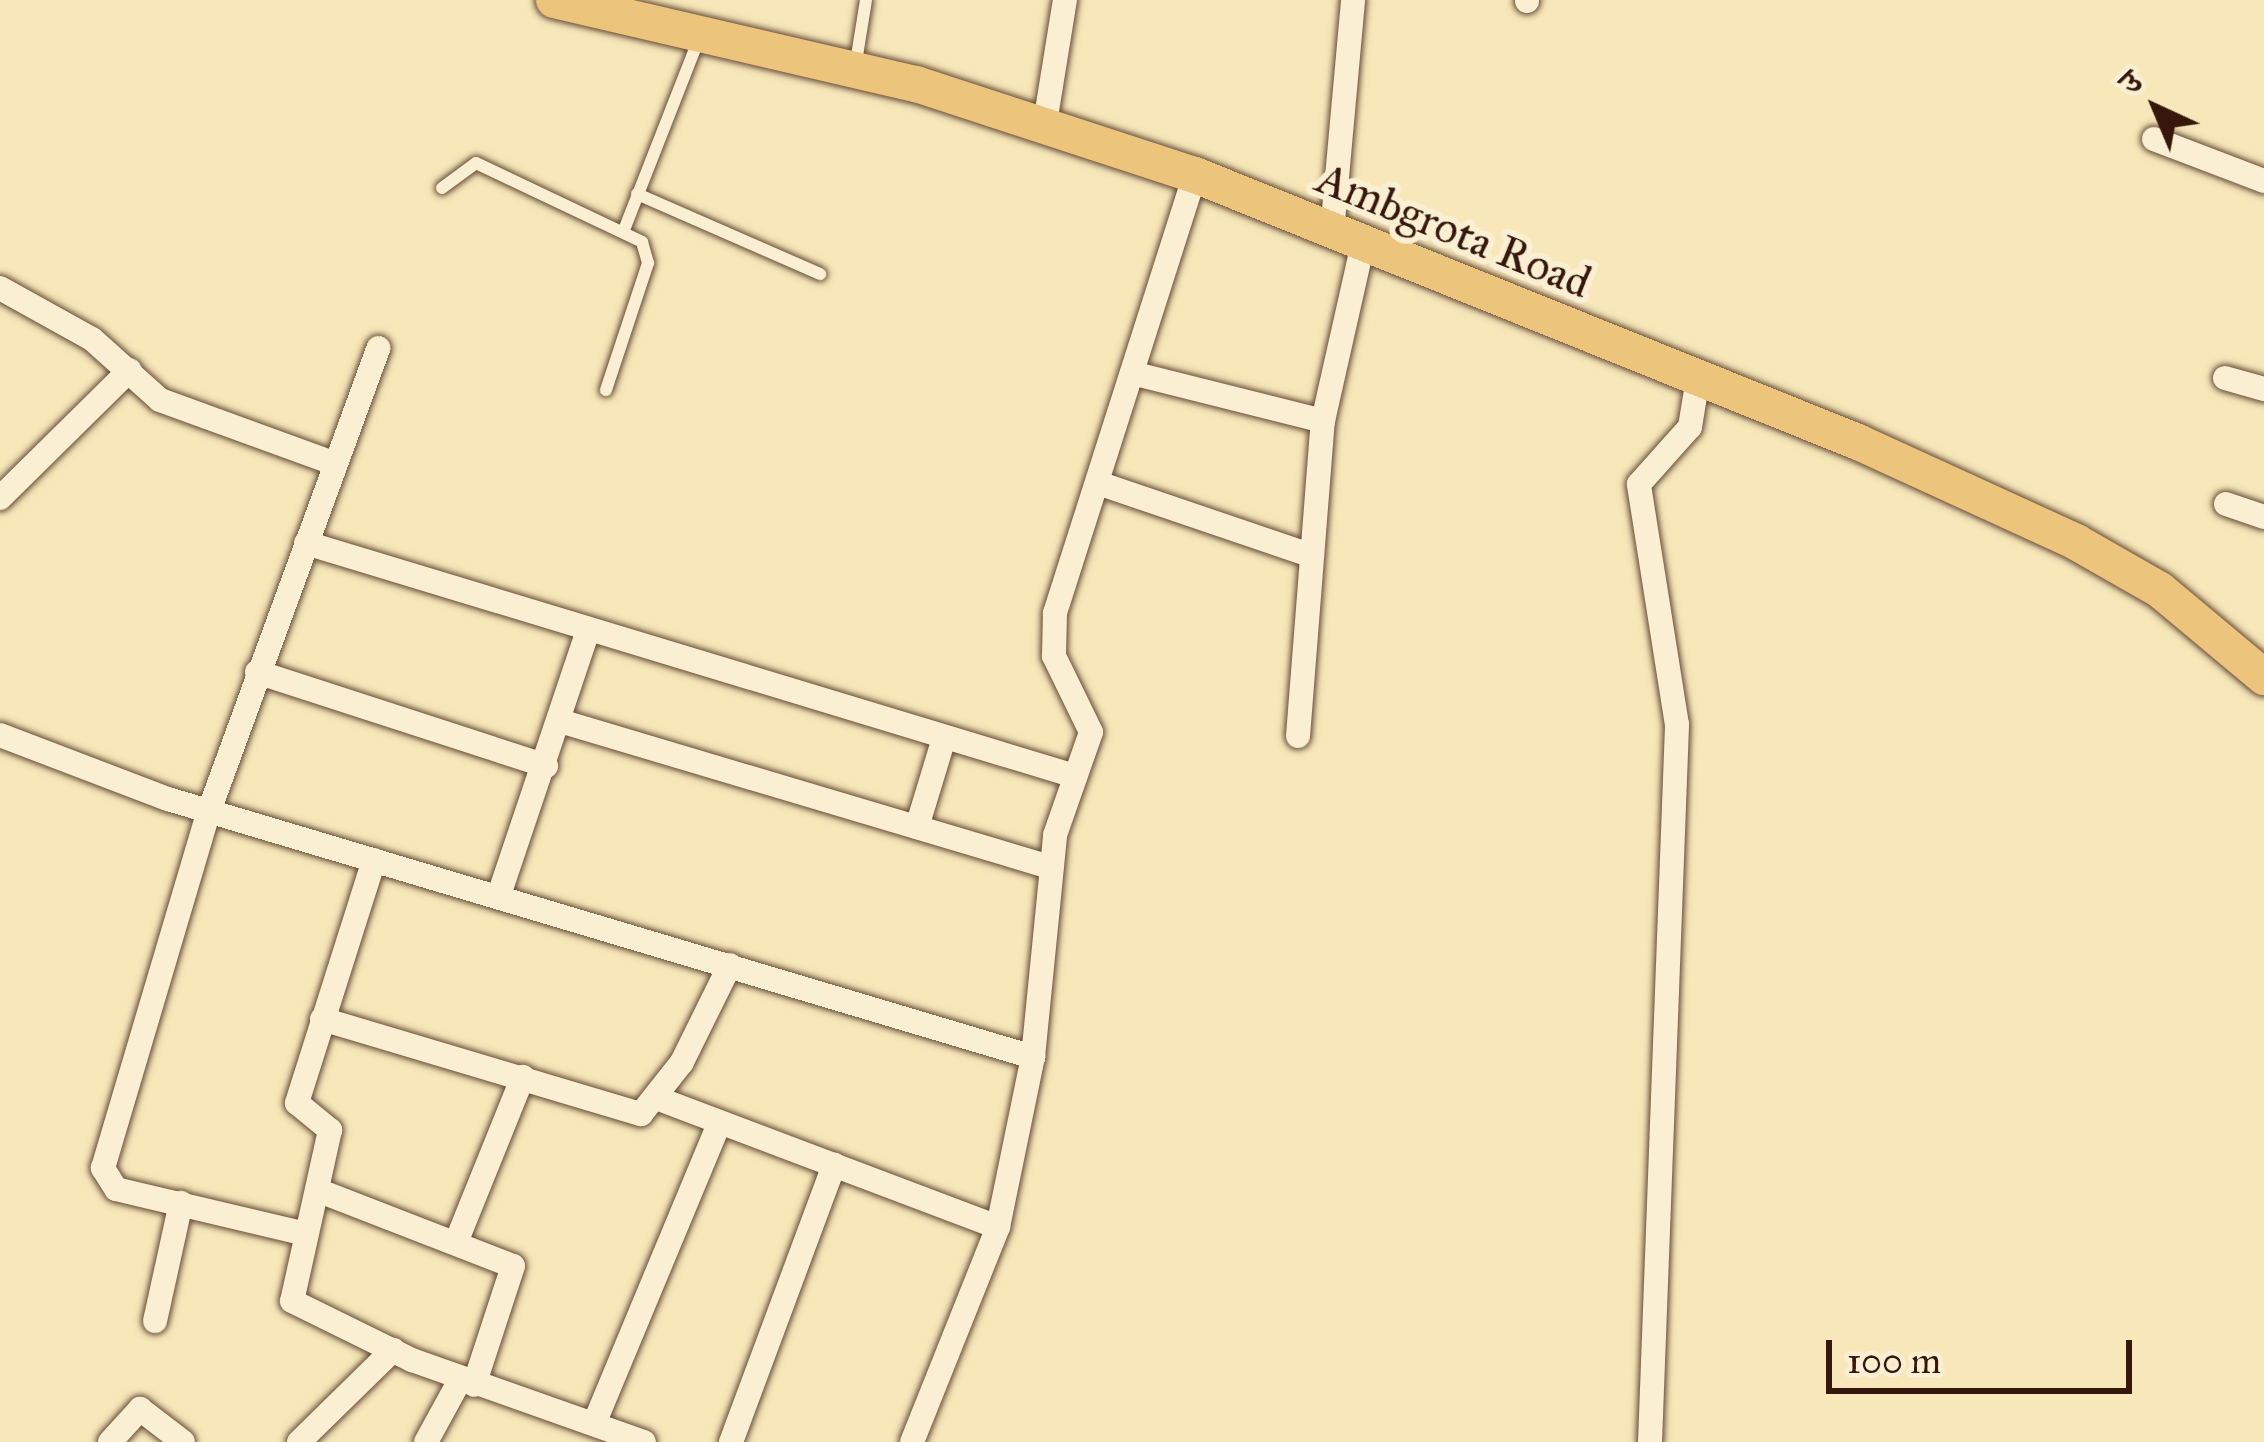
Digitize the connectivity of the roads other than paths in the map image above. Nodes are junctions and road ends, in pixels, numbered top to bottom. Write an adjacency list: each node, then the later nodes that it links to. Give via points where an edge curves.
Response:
1 (554, 0): 5 (main road, Ambgrota Road)
2 (866, 0): 6 (lane)
3 (1065, 0): 7 (street)
4 (1351, 14): 14 (street)
5 (700, 38): 6 (main road, Ambgrota Road); 12 (lane)
6 (855, 69): 7 (main road, Ambgrota Road)
7 (1045, 123): 9 (main road, Ambgrota Road)
8 (2154, 139): 10 (street)
9 (1195, 175): 14 (main road, Ambgrota Road); 19 (street)
10 (2264, 181)
11 (442, 188): 13 (lane, via 476,163)
12 (637, 194): 13 (lane); 15 (lane)
13 (624, 230): 23 (lane, via 648,263)
14 (1347, 238): 20 (main road, Ambgrota Road); 24 (street)
15 (820, 274)
16 (0, 288): 18 (street)
17 (378, 348): 25 (street)
18 (130, 370): 25 (street, via 182,411); 27 (street)
19 (1132, 374): 24 (street); 26 (street)
20 (1698, 378): 34 (main road, Ambgrota Road, via 2118,564); 69 (street, via 1696,414 1653,463 1638,497 1677,724)
21 (2225, 378): 22 (street)
22 (2264, 389)
23 (606, 390)
24 (1322, 422): 31 (street)
25 (330, 462): 30 (street)
26 (1098, 484): 31 (street); 40 (street, via 1051,636 1090,719)
27 (0, 498)
28 (2226, 504): 29 (street)
29 (2264, 518)
30 (306, 543): 32 (street); 33 (street)
31 (1312, 556): 37 (street)
32 (588, 631): 35 (street); 38 (street)
33 (257, 673): 39 (street); 41 (street)
34 (2264, 676)
35 (560, 721): 39 (street); 42 (street)
36 (0, 735): 41 (street)
37 (1298, 736)
38 (944, 738): 40 (street); 42 (street)
39 (546, 766): 45 (street)
40 (1075, 776): 44 (street)
41 (209, 811): 43 (street); 54 (street, via 103,1168 116,1189)
42 (917, 827): 44 (street)
43 (374, 860): 45 (street); 47 (street)
44 (1050, 867): 48 (street)
45 (499, 895): 46 (street)
46 (730, 964): 48 (street); 50 (street)
47 (322, 1019): 49 (street); 53 (street, via 297,1102 330,1124)
48 (1033, 1057): 55 (street)
49 (523, 1077): 50 (street, via 632,1114); 57 (street)
50 (659, 1099): 51 (street)
51 (718, 1126): 52 (street); 61 (street)
52 (834, 1166): 55 (street); 67 (street)
53 (317, 1190): 56 (street); 57 (street)
54 (182, 1203): 56 (street); 58 (street)
55 (998, 1227): 68 (street)
56 (306, 1234): 59 (street, via 297,1308 358,1326)
57 (457, 1240): 60 (street, via 504,1256 515,1276)
58 (154, 1321)
59 (393, 1351): 60 (street); 64 (street)
60 (467, 1382): 61 (street); 65 (street)
61 (594, 1424): 66 (street)
62 (110, 1442): 63 (street, via 140,1409)
63 (183, 1442)
64 (298, 1442)
65 (426, 1442)
66 (644, 1442)
67 (730, 1442)
68 (913, 1442)
69 (1650, 1442)

